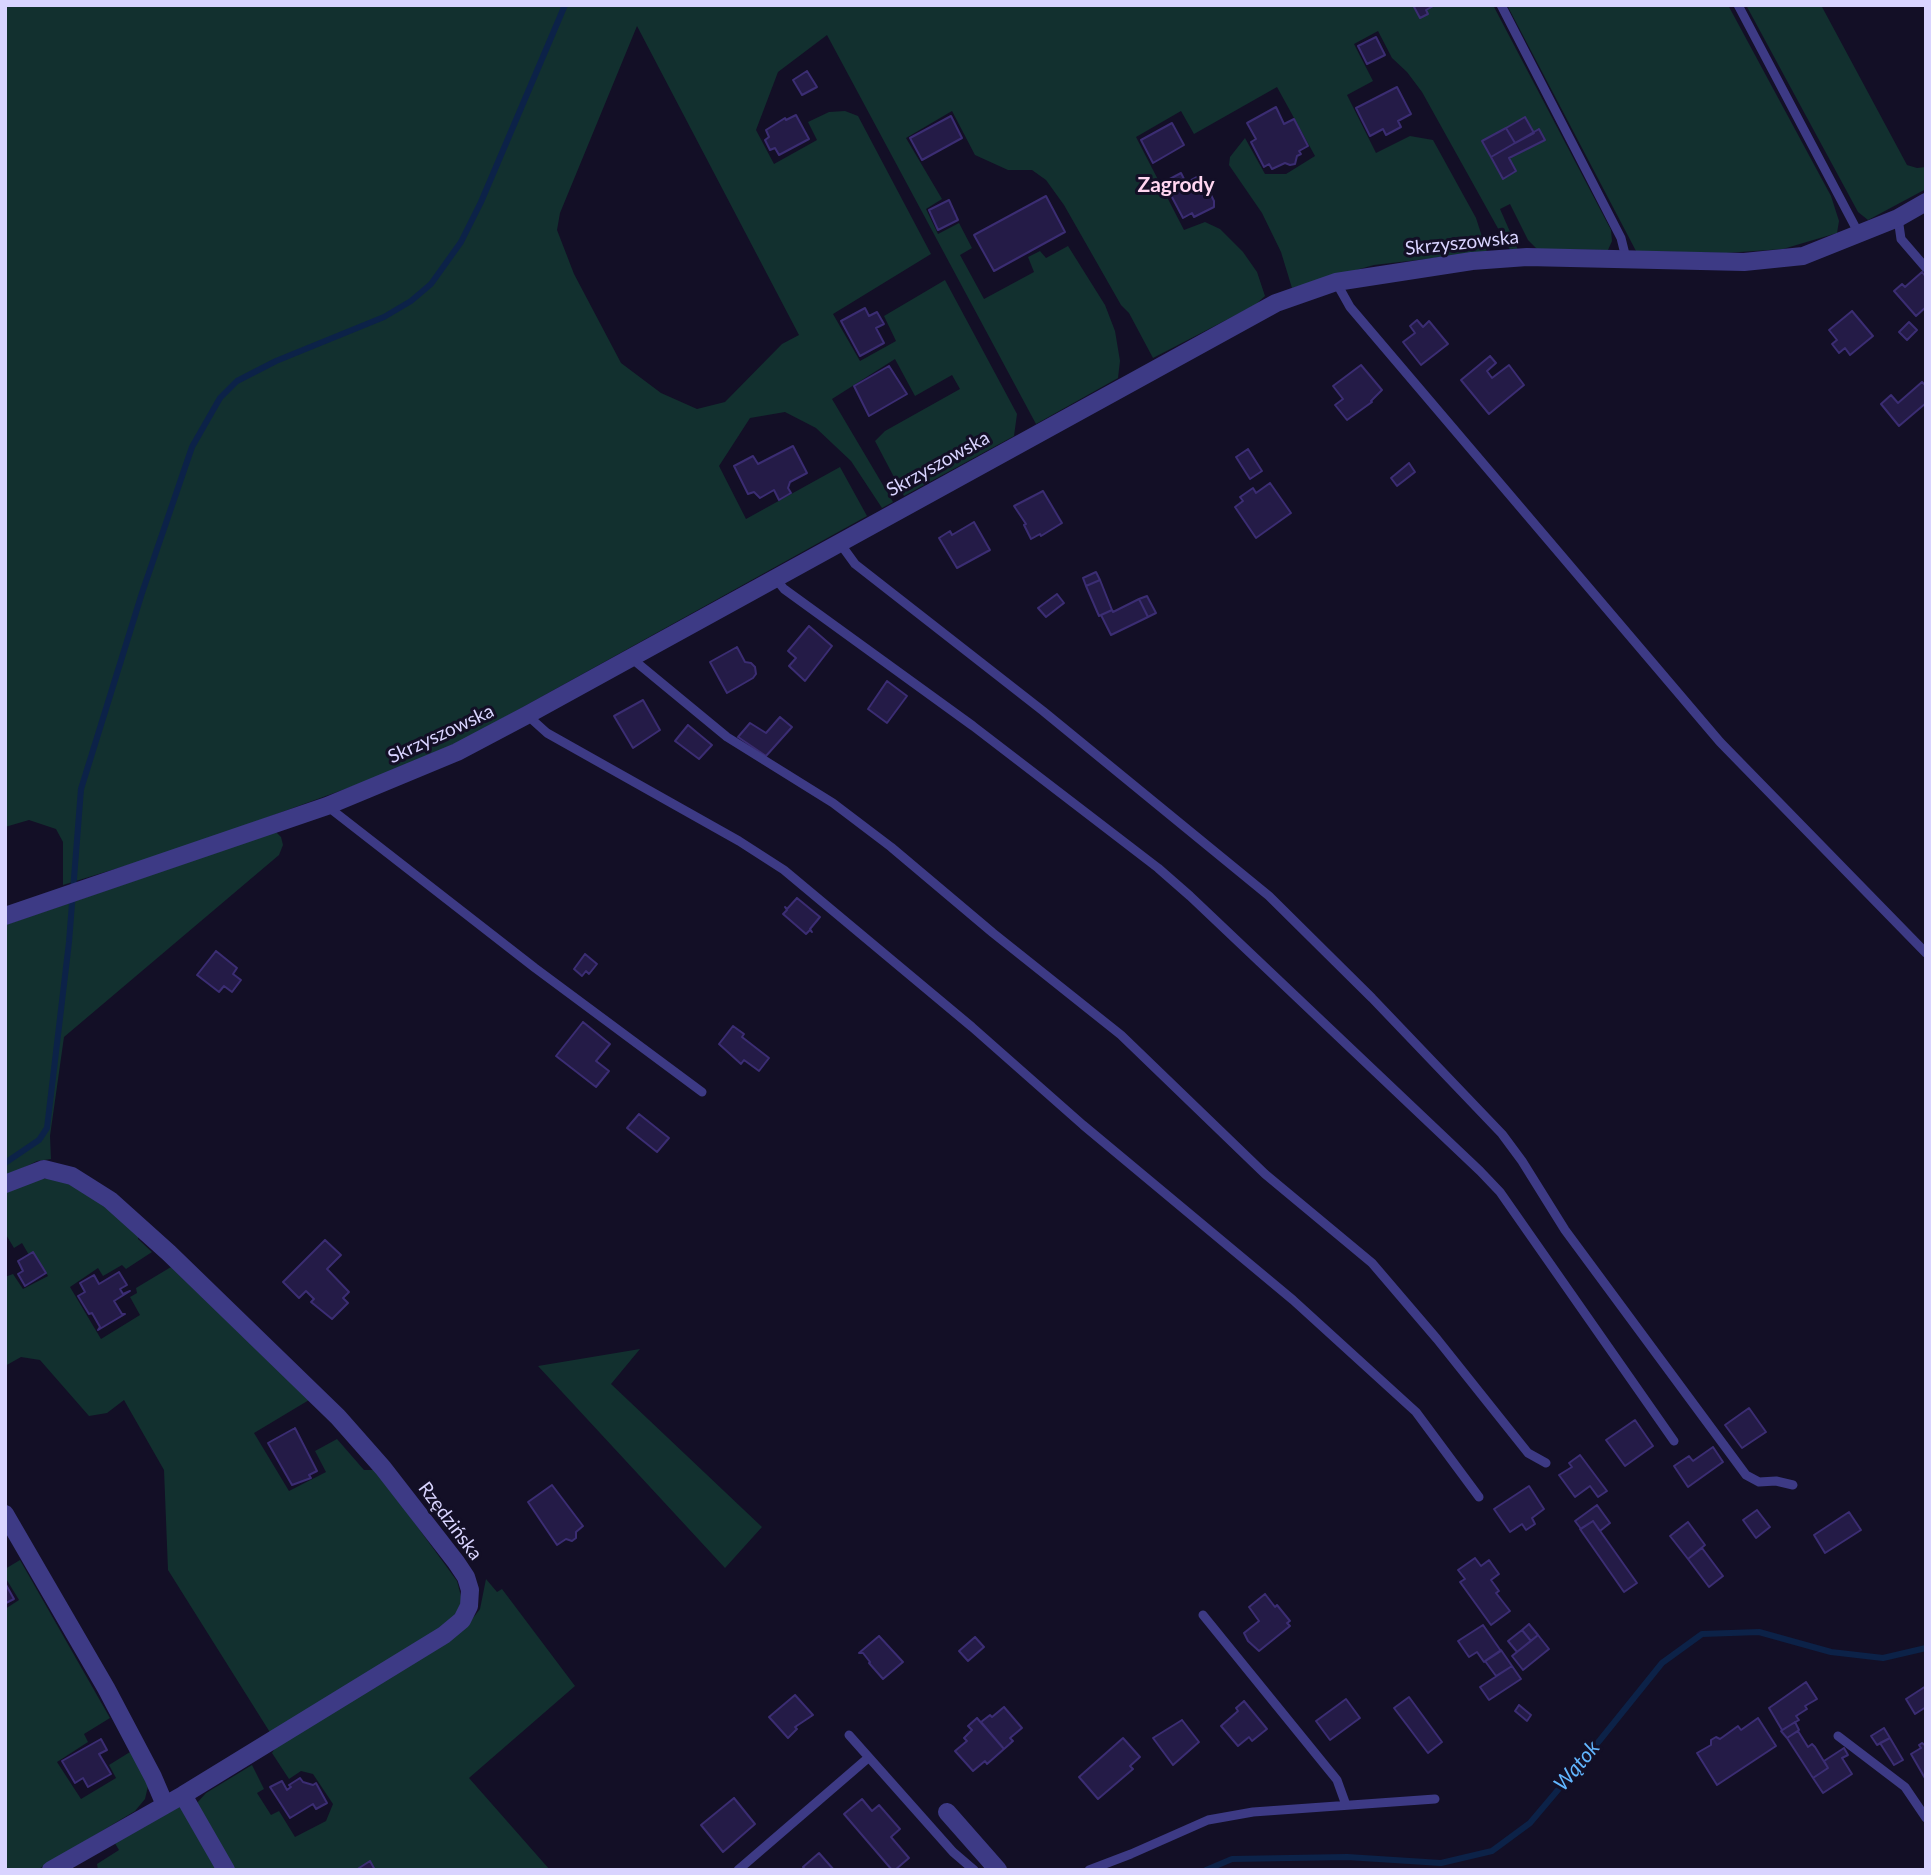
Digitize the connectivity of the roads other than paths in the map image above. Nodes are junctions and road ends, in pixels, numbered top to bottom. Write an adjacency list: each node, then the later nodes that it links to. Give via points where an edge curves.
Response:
1 (1501, 5): 6 (lane, via 1621,237)
2 (1738, 5): 5 (lane)
3 (1926, 202): 4 (street, Skrzyszowska)
4 (1898, 218): 5 (street, Skrzyszowska); 7 (lane, via 1901,239)
5 (1859, 234): 6 (street, Skrzyszowska, via 1803,256 1744,262)
6 (1626, 258): 8 (street, Skrzyszowska, via 1472,261)
7 (1926, 268)
8 (1336, 282): 9 (street, Skrzyszowska, via 1276,303); 15 (lane, via 1358,317 1720,742)
9 (839, 542): 10 (street, Skrzyszowska); 20 (lane, via 855,564 1044,711 1278,906 1502,1134 1566,1230 1746,1475 1759,1482)
10 (775, 578): 11 (street, Skrzyszowska); 18 (lane, via 1158,868 1480,1171 1500,1192)
11 (630, 657): 12 (street, Skrzyszowska); 19 (lane, via 727,737 833,803 891,847 1121,1035 1284,1192 1372,1263 1528,1453)
12 (527, 715): 13 (street, Skrzyszowska, via 457,752); 21 (lane, via 547,733 784,870 1293,1300 1416,1412)
13 (327, 806): 14 (street, Skrzyszowska); 16 (lane)
14 (5, 916)
15 (1926, 953)
16 (702, 1092)
17 (5, 1184): 27 (street, Rzędzińska, via 44,1169 72,1176 110,1200 338,1417 456,1562 470,1590 462,1620 444,1635)
18 (1674, 1441)
19 (1546, 1463)
20 (1793, 1485)
21 (1479, 1497)
22 (5, 1514): 29 (street, via 106,1688)
23 (1203, 1615): 30 (lane, via 1337,1780)
24 (849, 1735): 26 (lane)
25 (1838, 1736): 32 (lane, via 1905,1787)
26 (868, 1758): 35 (lane); 36 (lane)
27 (183, 1795): 29 (street, Rzędzińska); 34 (street)
28 (1435, 1799): 30 (lane)
29 (164, 1805): 33 (street, Rzędzińska)
30 (1346, 1805): 38 (lane, via 1208,1820)
31 (947, 1812): 37 (street)
32 (1926, 1818)
33 (51, 1870)
34 (226, 1870)
35 (738, 1870)
36 (974, 1870)
37 (998, 1870)
38 (1088, 1870)

